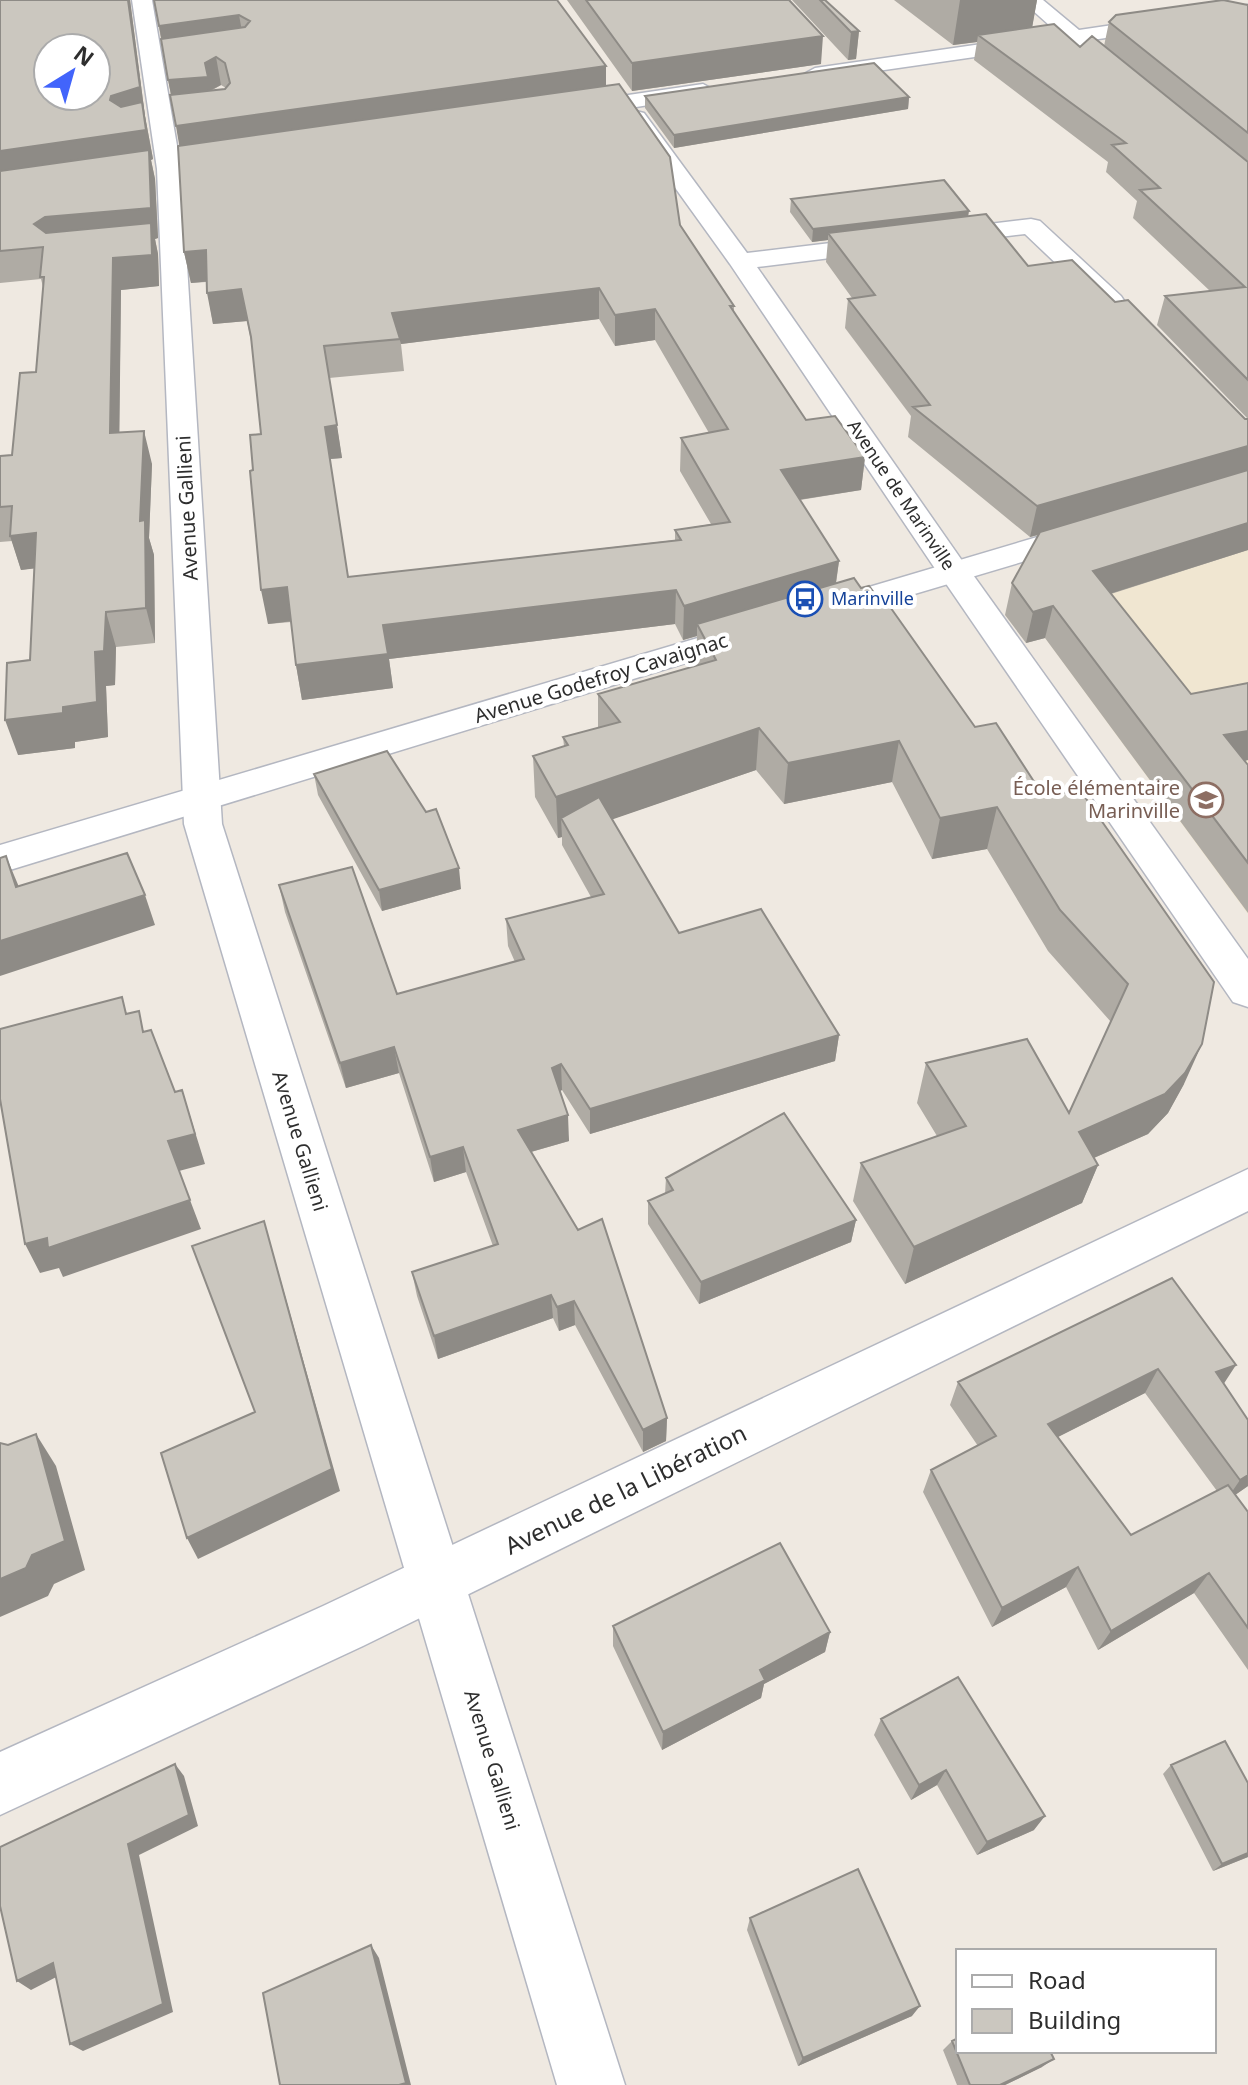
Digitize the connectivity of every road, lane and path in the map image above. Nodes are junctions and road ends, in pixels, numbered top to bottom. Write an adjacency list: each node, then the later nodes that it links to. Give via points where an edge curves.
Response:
1 (142, 0): 17 (street, Avenue Gallieni, via 165,169)
2 (1031, 0): 4 (street)
3 (1248, 11): 4 (street)
4 (1073, 35): 6 (street); 7 (street)
5 (820, 46): 7 (street)
6 (1107, 63)
7 (842, 70): 8 (street)
8 (798, 76)
9 (607, 77): 11 (street, Avenue de Marinville)
10 (725, 87): 11 (street)
11 (625, 102): 12 (street); 13 (street, Avenue de Marinville)
12 (547, 114)
13 (740, 261): 14 (street, via 1031,226); 16 (street, Avenue de Marinville)
14 (1135, 324)
15 (1114, 525): 16 (street, Avenue Godefroy Cavaignac)
16 (954, 572): 17 (street, Avenue Godefroy Cavaignac); 19 (street, Avenue de Marinville)
17 (202, 798): 18 (street, Avenue Godefroy Cavaignac); 21 (street, Avenue Gallieni, via 203,824)
18 (0, 859)
19 (1248, 991)
20 (1248, 1189): 21 (street, Avenue de la Libération)
21 (435, 1582): 22 (street, Avenue de la Libération); 23 (street, Avenue Gallieni)
22 (0, 1784)
23 (591, 2085)

